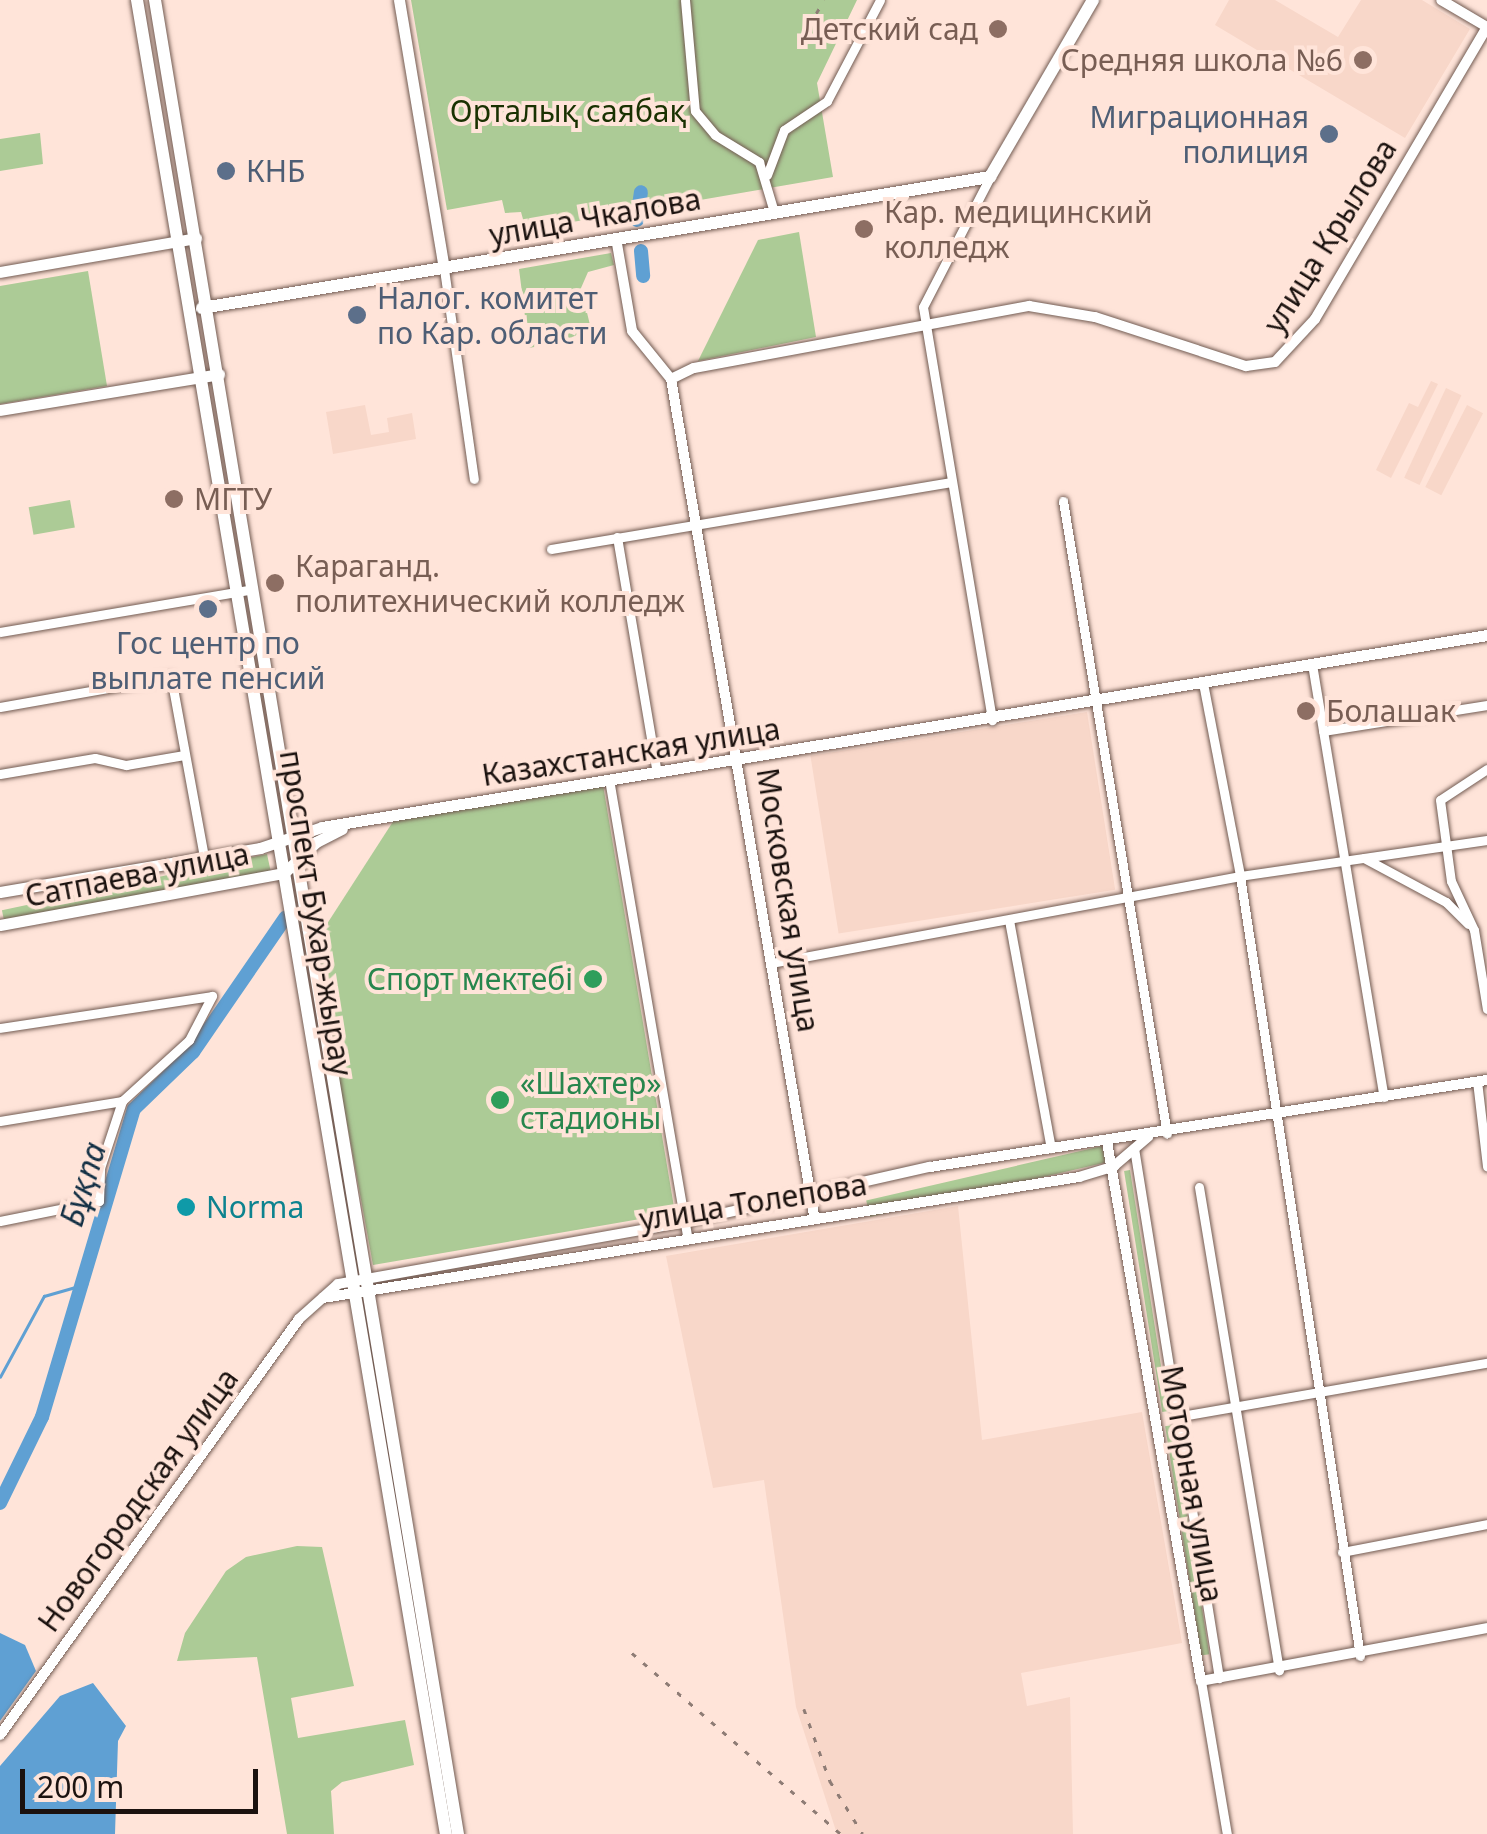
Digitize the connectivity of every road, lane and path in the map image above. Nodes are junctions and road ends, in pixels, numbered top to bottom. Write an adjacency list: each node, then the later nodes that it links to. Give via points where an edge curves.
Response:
1 (138, 0): 14 (main road, проспект Бухар-жырау)
2 (155, 0): 12 (main road, проспект Бухар-жырау)
3 (399, 0): 15 (main road)
4 (685, 0): 9 (street, via 695,111 715,136 759,162)
5 (880, 0): 9 (street, via 826,101 784,130)
6 (1092, 0): 10 (main road)
7 (1441, 0): 8 (street)
8 (1487, 27): 19 (street, улица Крылова, via 1315,319 1275,362 1246,366 1048,306)
9 (767, 175): 11 (street)
10 (990, 177): 11 (main road, улица Чкалова); 19 (street, via 925,297)
11 (774, 212): 13 (main road, улица Чкалова)
12 (196, 238): 14 (main road); 17 (main road, проспект Бухар-жырау)
13 (616, 238): 15 (main road, улица Чкалова); 22 (street, via 632,331)
14 (178, 242): 16 (main road); 18 (main road, проспект Бухар-жырау)
15 (444, 269): 17 (main road, улица Чкалова); 24 (street)
16 (0, 272)
17 (208, 308): 18 (main road, улица Чкалова); 20 (main road, проспект Бухар-жырау)
18 (190, 310): 21 (main road, проспект Бухар-жырау)
19 (924, 322): 22 (street, улица Крылова); 25 (street)
20 (219, 374): 21 (main road); 30 (main road, проспект Бухар-жырау)
21 (201, 376): 23 (main road); 30 (main road, проспект Бухар-жырау)
22 (671, 378): 27 (street, Московская улица)
23 (0, 410)
24 (474, 479)
25 (951, 482): 27 (street); 38 (street)
26 (1062, 501): 35 (street)
27 (696, 525): 28 (street); 41 (street, Московская улица)
28 (617, 537): 29 (street); 43 (street)
29 (551, 549)
30 (244, 591): 31 (street); 47 (main road, проспект Бухар-жырау)
31 (0, 632)
32 (1487, 635): 33 (main road, Казахстанская улица)
33 (1312, 664): 34 (main road, Казахстанская улица); 39 (street)
34 (1203, 683): 35 (main road, Казахстанская улица); 54 (street)
35 (1096, 701): 38 (main road, Казахстанская улица); 56 (street)
36 (1487, 705): 39 (street)
37 (0, 707): 40 (street, via 170,677)
38 (992, 720): 41 (main road, Казахстанская улица)
39 (1323, 730): 52 (street)
40 (184, 755): 44 (street, via 126,765 95,758); 50 (street)
41 (741, 759): 43 (main road, Казахстанская улица); 60 (street, Московская улица)
42 (1487, 769): 49 (street, via 1440,800)
43 (656, 773): 45 (main road, Казахстанская улица)
44 (0, 774)
45 (609, 779): 46 (main road, Казахстанская улица); 78 (street)
46 (355, 823): 47 (main road, Казахстанская улица); 53 (main road, via 316,842)
47 (285, 836): 50 (main road, Сатпаева улица); 53 (main road, проспект Бухар-жырау)
48 (1487, 840): 49 (street)
49 (1449, 847): 51 (street); 59 (street, via 1451,881)
50 (204, 857): 55 (main road, Сатпаева улица)
51 (1362, 857): 52 (street); 59 (street, via 1446,902)
52 (1342, 860): 54 (street); 64 (street)
53 (290, 869): 58 (main road, Сатпаева улица); 80 (main road, проспект Бухар-жырау)
54 (1240, 876): 56 (street); 66 (street)
55 (0, 892)
56 (1128, 902): 57 (street); 68 (street)
57 (1009, 920): 60 (street); 71 (street)
58 (0, 925)
59 (1474, 930): 61 (street)
60 (772, 963): 75 (street, Московская улица)
61 (1487, 1010)
62 (0, 1028): 65 (street, via 212,996 189,1040)
63 (1482, 1080): 64 (street, улица Толепова); 73 (street)
64 (1384, 1097): 66 (street, улица Толепова)
65 (122, 1101): 67 (street); 77 (street, via 100,1168 100,1201)
66 (1274, 1115): 68 (street, улица Толепова); 82 (street)
67 (0, 1120)
68 (1167, 1134): 70 (street, улица Толепова)
69 (1107, 1142): 70 (street, улица Толепова); 71 (street, улица Толепова); 72 (street, Моторная улица)
70 (1134, 1146): 72 (street, улица Толепова); 84 (street, Моторная улица)
71 (1050, 1148): 75 (street, улица Толепова)
72 (1114, 1166): 76 (street, улица Толепова, via 1079,1177); 92 (street, Моторная улица)
73 (1487, 1166)
74 (1198, 1186): 83 (street)
75 (811, 1193): 76 (street, Московская улица); 78 (street, улица Толепова)
76 (814, 1216): 79 (street, улица Толепова)
77 (0, 1220)
78 (685, 1222): 79 (street); 80 (street, улица Толепова)
79 (688, 1237): 80 (street, улица Толепова)
80 (361, 1284): 88 (main road, проспект Бухар-жырау); 93 (street, Новогородская улица, via 322,1298 299,1319)
81 (1487, 1363): 82 (street)
82 (1316, 1394): 83 (street); 86 (street)
83 (1234, 1408): 84 (street); 90 (street)
84 (1176, 1417): 91 (street, Моторная улица)
85 (1487, 1524): 86 (street)
86 (1342, 1552): 89 (street)
87 (1487, 1628): 89 (street)
88 (420, 1643): 94 (main road, проспект Бухар-жырау); 95 (main road, проспект Бухар-жырау)
89 (1360, 1656): 90 (street)
90 (1280, 1670): 91 (street)
91 (1219, 1678): 92 (street)
92 (1201, 1681): 96 (street, Моторная улица)
93 (0, 1735)
94 (446, 1834)
95 (458, 1834)
96 (1227, 1834)

